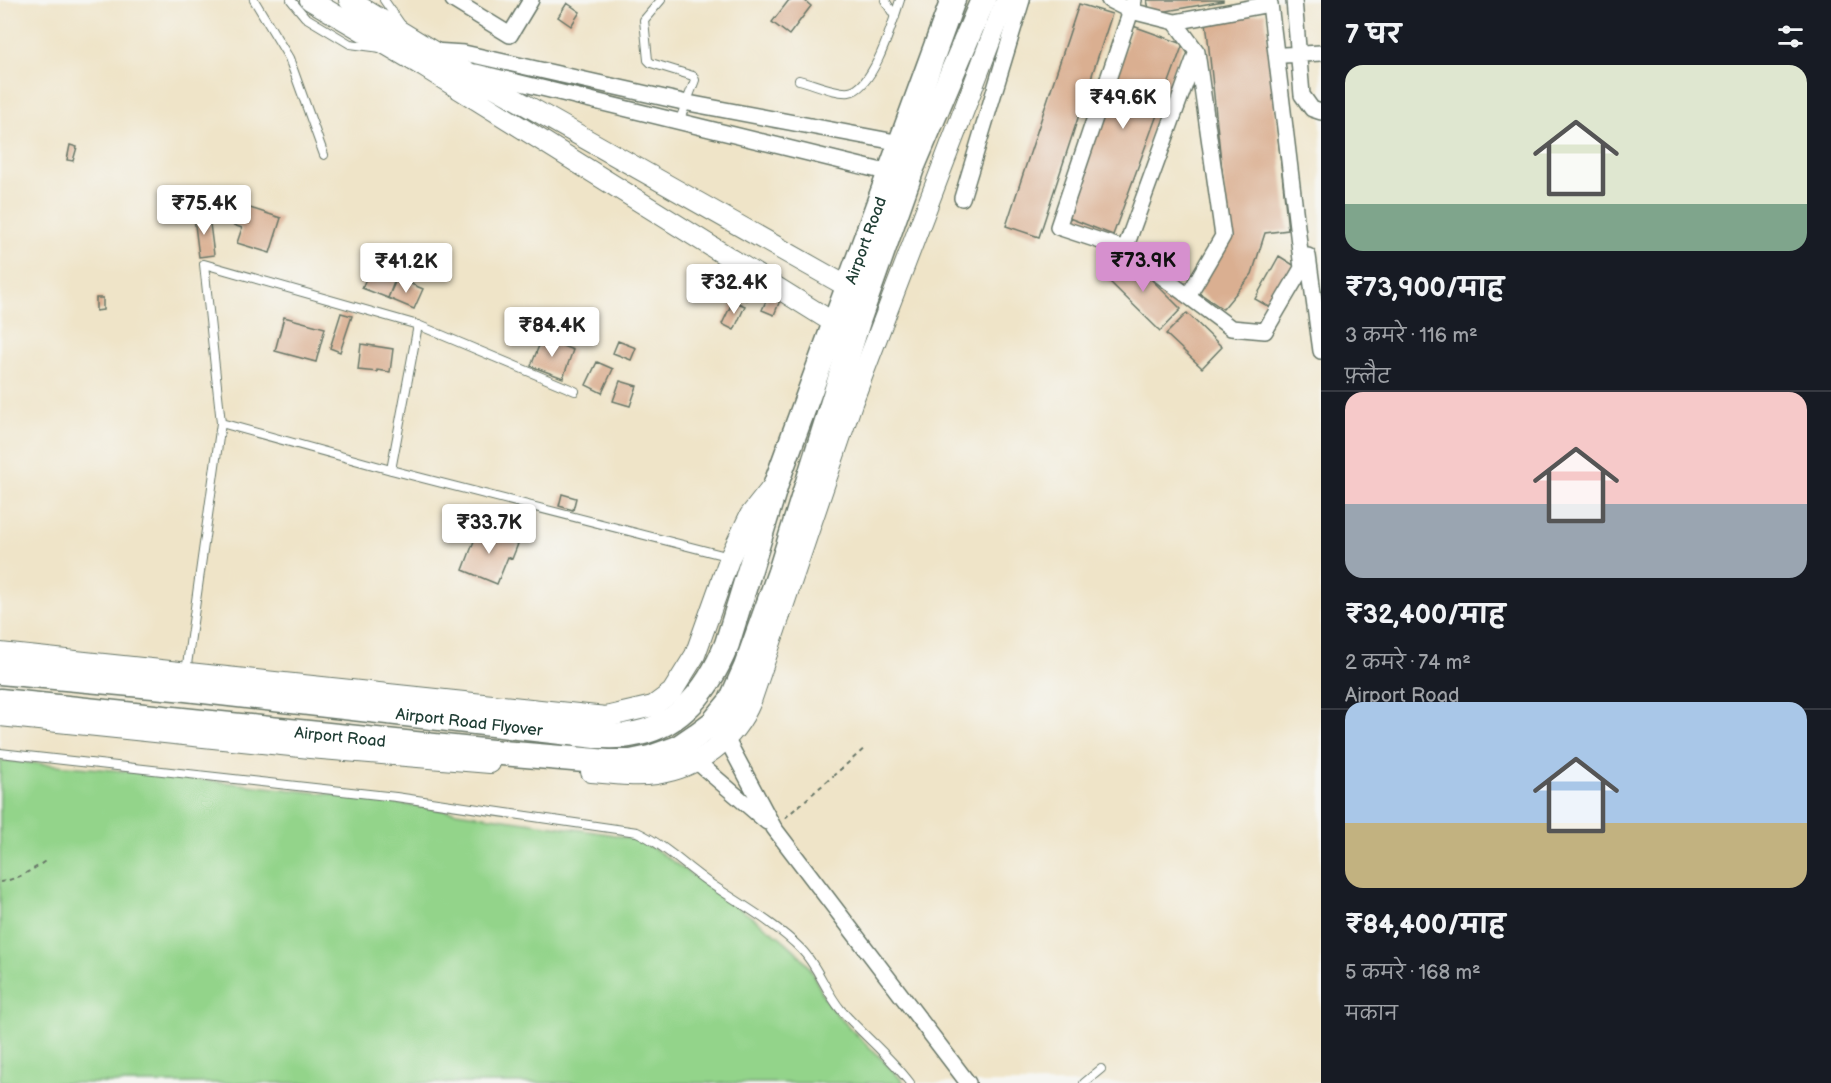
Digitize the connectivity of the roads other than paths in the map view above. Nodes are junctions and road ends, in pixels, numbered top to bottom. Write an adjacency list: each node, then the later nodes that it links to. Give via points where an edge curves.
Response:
1 (254, 0): 32 (lane, via 289,58)
2 (291, 0): 21 (lane, via 305,17 353,46)
3 (310, 0): 21 (street)
4 (350, 0): 21 (street)
5 (384, 0): 21 (lane)
6 (453, 0): 7 (street, via 510,35)
7 (531, 0)
8 (661, 0): 28 (lane, via 644,20 648,58 651,63 695,78)
9 (885, 0): 19 (lane)
10 (900, 0): 19 (lane)
11 (953, 0): 31 (main road, Airport Road)
12 (983, 0): 53 (main road, Airport Road, via 912,168 746,667 731,701)
13 (1006, 0): 51 (street, via 852,403 751,701)
14 (1022, 0): 34 (street)
15 (1109, 0): 18 (street)
16 (1278, 0): 24 (street)
17 (1294, 0): 24 (street)
18 (1132, 5): 20 (street); 35 (street, via 1058,227)
19 (894, 17): 27 (lane, via 875,68 858,89 843,92)
20 (1175, 22): 22 (street); 37 (street, via 1270,4 1302,268 1265,331 1231,328)
21 (402, 42): 25 (street)
22 (1197, 52): 35 (street); 37 (street, via 1223,236)
23 (1321, 53): 24 (street)
24 (1292, 55): 29 (street, via 1302,95 1312,109); 40 (street)
25 (429, 58): 26 (street); 28 (street, via 464,53)
26 (457, 76): 30 (street); 36 (street); 38 (street)
27 (799, 80)
28 (686, 102): 30 (lane); 31 (street)
29 (1321, 112)
30 (679, 122): 33 (street)
31 (901, 143): 33 (main road, Airport Road)
32 (324, 155)
33 (890, 173): 36 (main road, Airport Road)
34 (962, 198)
35 (1125, 249): 37 (street)
36 (848, 287): 38 (main road, Airport Road)
37 (1188, 296)
38 (834, 323): 44 (main road, Airport Road)
39 (418, 325): 41 (lane); 42 (lane, via 204,264); 43 (lane)
40 (1321, 351)
41 (575, 391)
42 (221, 423): 43 (lane); 48 (lane)
43 (391, 470): 45 (lane)
44 (777, 481): 45 (street, via 750,515); 47 (main road, Airport Road Flyover, via 717,668 699,696 679,715 628,736 596,736 186,688)
45 (730, 557): 48 (street, via 695,655 672,692 643,710 606,717)
46 (0, 653): 48 (street)
47 (0, 672)
48 (186, 673)
49 (0, 701): 53 (main road, Airport Road, via 608,762)
50 (0, 716): 53 (street, via 632,776 677,770)
51 (727, 740): 53 (street); 54 (street)
52 (0, 753): 56 (lane, via 396,797 637,832 654,839 786,935 813,964 831,998)
53 (687, 754): 54 (street)
54 (774, 828): 57 (street)
55 (1101, 1068): 58 (lane)
56 (910, 1083)
57 (968, 1083)
58 (1084, 1083)

